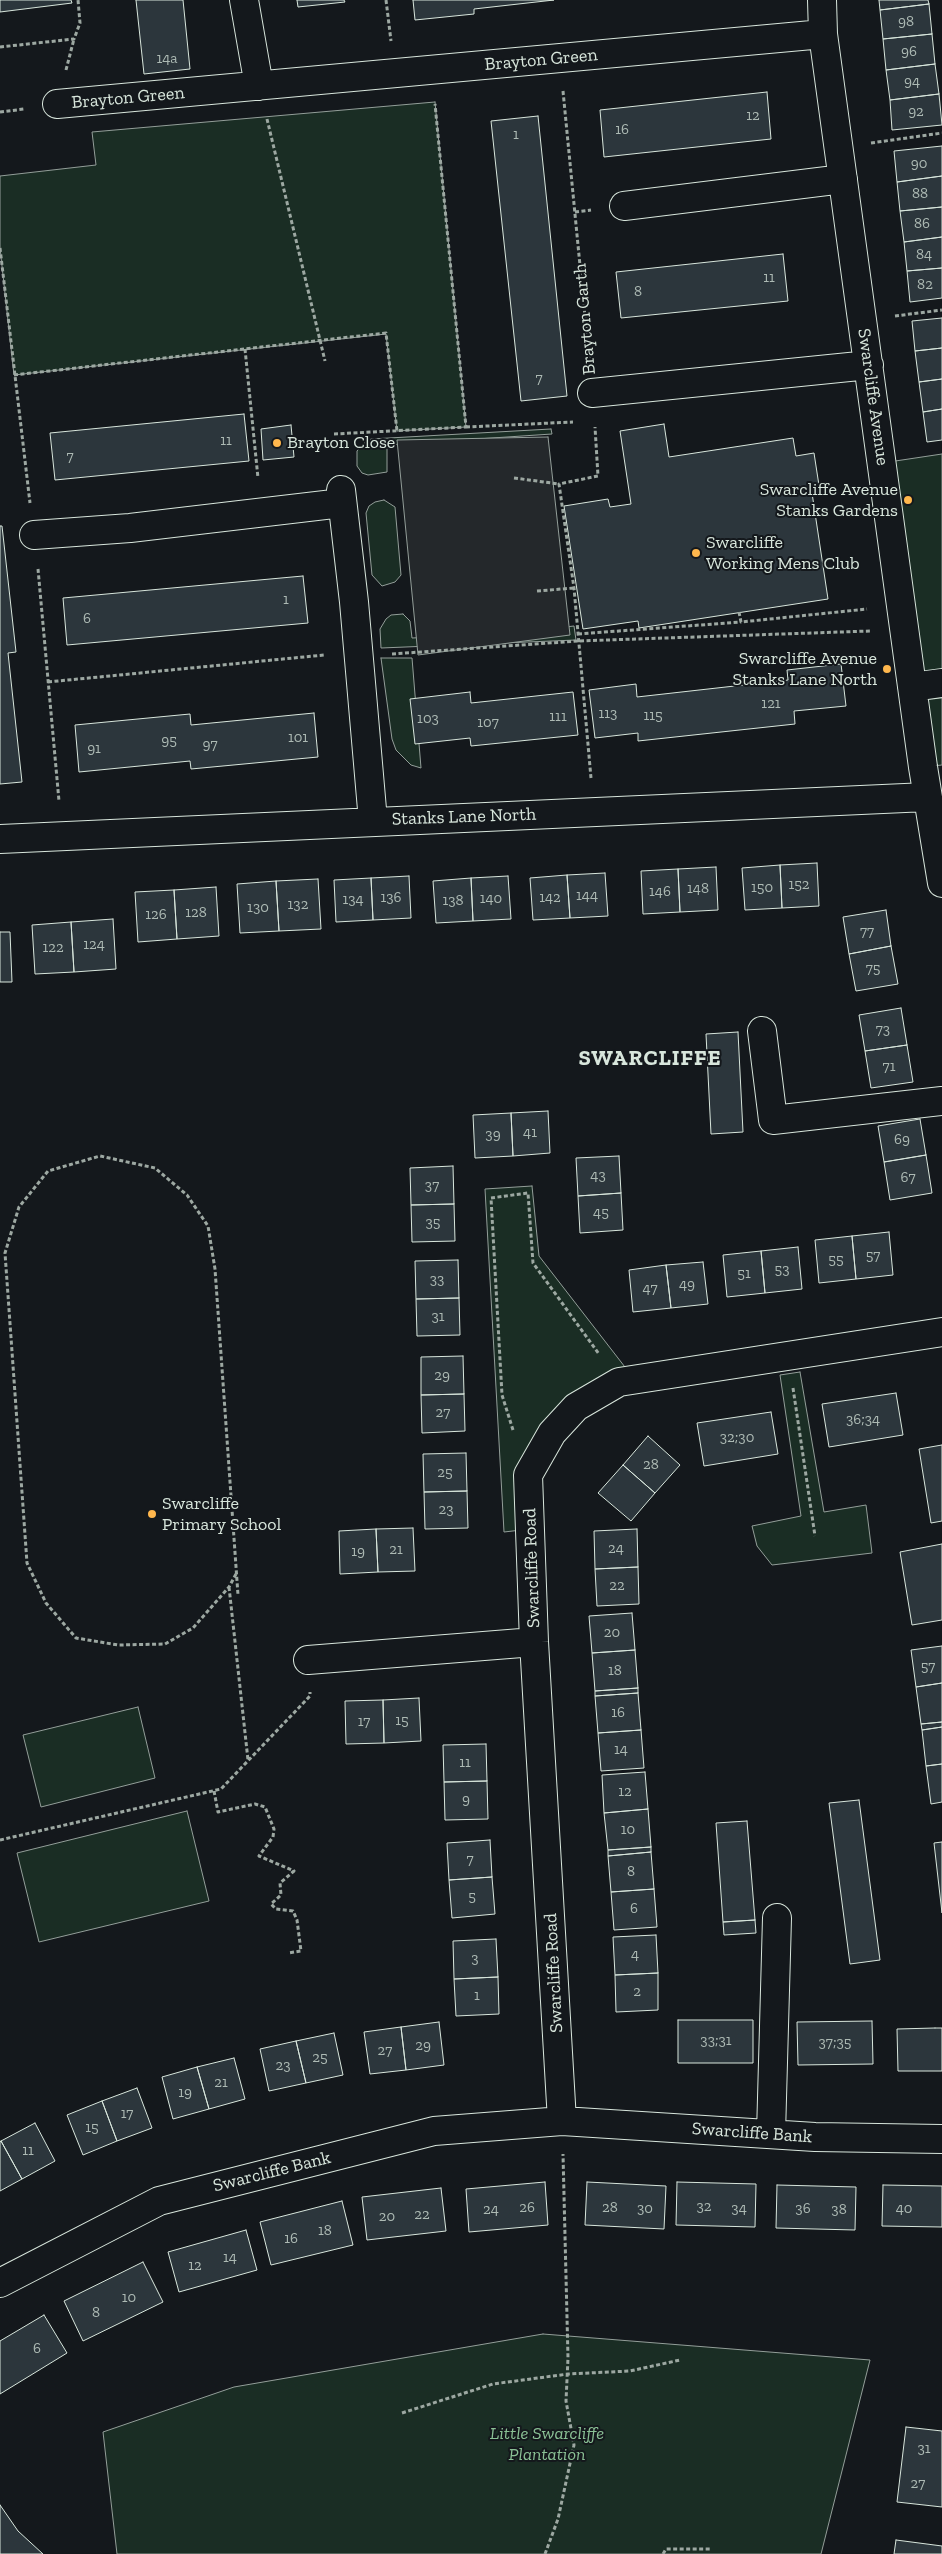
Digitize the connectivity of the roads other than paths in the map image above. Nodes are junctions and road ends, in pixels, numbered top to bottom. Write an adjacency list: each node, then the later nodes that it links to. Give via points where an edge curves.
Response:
1 (244, 0): 4 (street)
2 (822, 0): 3 (street, Swarcliffe Avenue)
3 (823, 34): 4 (street, Brayton Green); 6 (street, Swarcliffe Avenue)
4 (259, 86): 5 (street, Brayton Green)
5 (57, 104)
6 (843, 180): 7 (street); 8 (street, Swarcliffe Avenue)
7 (624, 206)
8 (868, 365): 9 (street, Brayton Garth); 12 (street, Swarcliffe Avenue)
9 (592, 393)
10 (34, 534): 14 (street, via 130,528 261,513 342,497)
11 (942, 683): 12 (street)
12 (912, 687): 13 (street, Swarcliffe Avenue)
13 (927, 798): 14 (street, Stanks Lane North); 16 (street, Swarcliffe Avenue)
14 (372, 821): 15 (street, Stanks Lane North)
15 (0, 839)
16 (942, 883)
17 (762, 1031): 18 (street, via 773,1120)
18 (942, 1101)
19 (942, 1332): 20 (street, Swarcliffe Road, via 619,1382 576,1408 552,1433 528,1476)
20 (534, 1642): 21 (street); 23 (street, Swarcliffe Road)
21 (308, 1660)
22 (777, 1918): 24 (street)
23 (562, 2121): 24 (street, Swarcliffe Bank); 26 (street, Swarcliffe Bank, via 434,2131 159,2201)
24 (771, 2134): 25 (street, Swarcliffe Bank)
25 (942, 2139)
26 (0, 2282)

